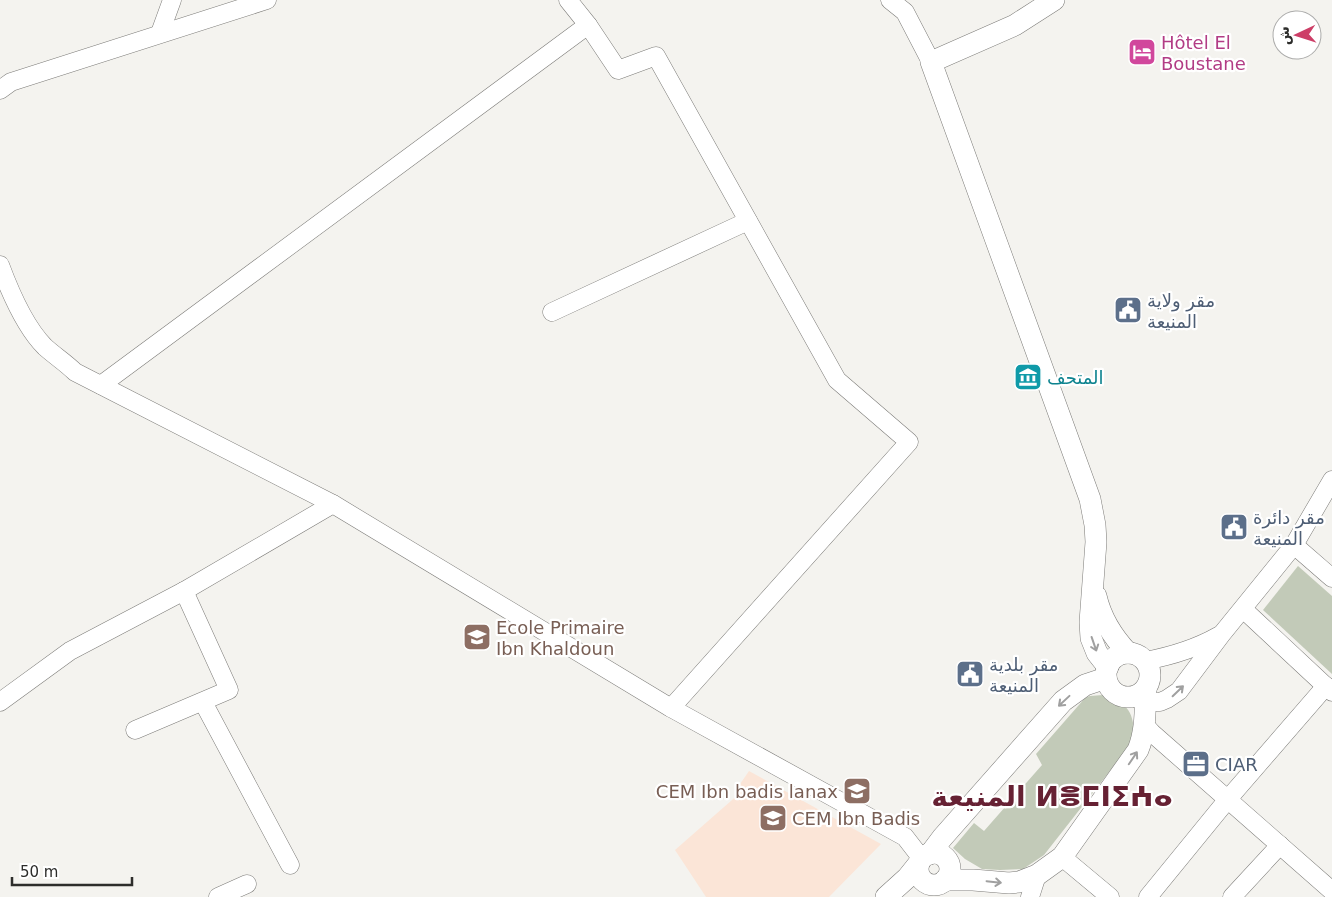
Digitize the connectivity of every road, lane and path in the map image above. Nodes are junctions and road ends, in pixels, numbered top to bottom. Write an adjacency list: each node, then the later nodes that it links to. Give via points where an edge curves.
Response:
1 (172, 0): 7 (street)
2 (267, 0): 7 (street)
3 (568, 0): 6 (street)
4 (890, 0): 8 (street, via 905,12)
5 (1054, 0): 8 (street, via 1015,25)
6 (588, 25): 10 (street, via 618,70 656,56); 13 (street)
7 (160, 33): 9 (street, via 11,82)
8 (931, 62): 18 (street, via 1090,499 1096,542)
9 (0, 90)
10 (748, 221): 12 (street); 28 (street, via 837,380 909,442)
11 (0, 265): 13 (street, via 26,321 45,346 76,372)
12 (552, 312)
13 (101, 385): 15 (street)
14 (1332, 480): 16 (street)
15 (333, 504): 19 (street); 28 (street)
16 (1294, 544): 17 (street); 20 (street)
17 (1332, 578)
18 (1093, 583): 22 (street, via 1105,622 1119,644); 23 (street, one-way to 23, via 1091,638)
19 (184, 590): 26 (street, via 70,651); 27 (street, via 230,690)
20 (1243, 610): 21 (street); 24 (street)
21 (1221, 635): 22 (street, via 1160,658); 25 (street, one-way to 21, via 1160,702 1179,691)
22 (1136, 657): 23 (street, via 1121,654 1114,658); 25 (street, via 1149,667 1149,682)
23 (1107, 672): 25 (street, via 1108,685 1118,696); 34 (street, one-way to 34, via 1063,701)
24 (1329, 689): 31 (street)
25 (1141, 696): 29 (street)
26 (0, 702)
27 (203, 702): 30 (street); 35 (street)
28 (671, 708): 34 (street, via 905,836)
29 (1144, 724): 31 (street); 33 (street, one-way to 29, via 1134,756 1141,743)
30 (136, 730)
31 (1228, 799): 32 (street); 45 (street)
32 (1280, 845): 39 (street); 46 (street)
33 (1062, 857): 36 (street); 44 (street)
34 (924, 859): 37 (street, via 940,855 948,861 949,871); 41 (street)
35 (290, 866)
36 (1037, 875): 37 (street, one-way to 36, via 973,880 1009,883); 43 (street)
37 (940, 883): 42 (street)
38 (247, 884): 40 (street)
39 (1332, 891)
40 (218, 897)
41 (886, 897)
42 (915, 897)
43 (1030, 897)
44 (1110, 897)
45 (1148, 897)
46 (1232, 897)

